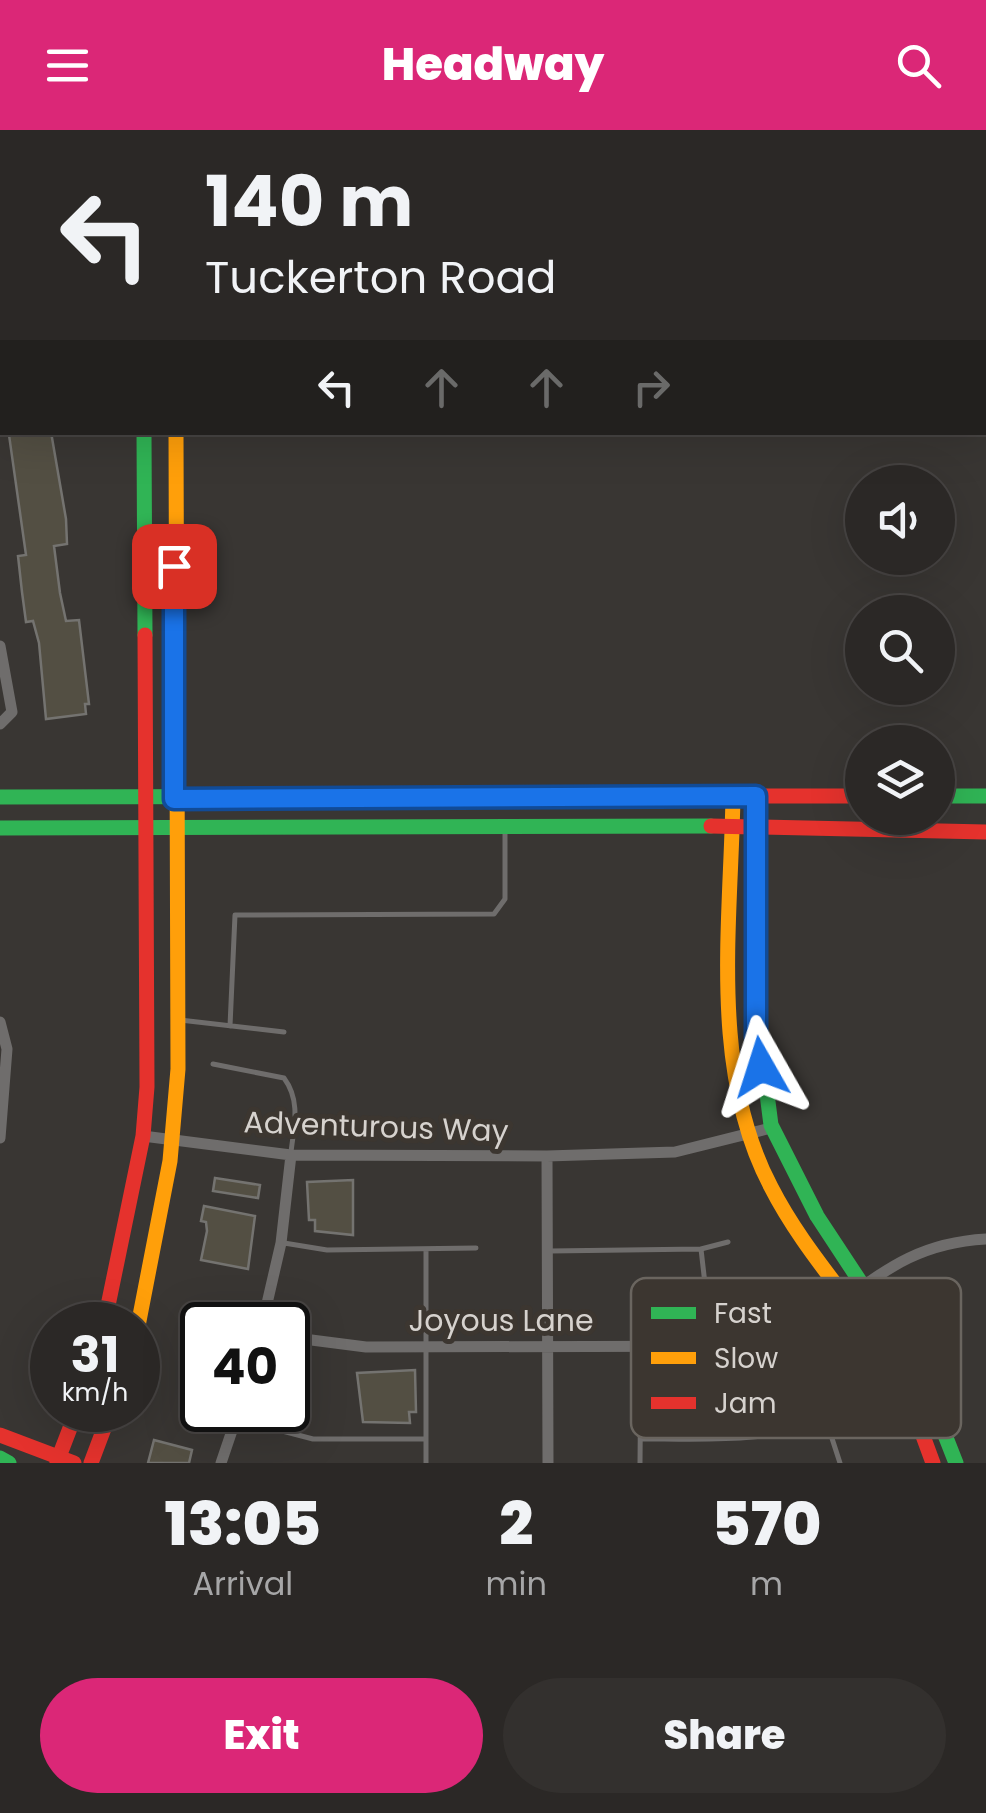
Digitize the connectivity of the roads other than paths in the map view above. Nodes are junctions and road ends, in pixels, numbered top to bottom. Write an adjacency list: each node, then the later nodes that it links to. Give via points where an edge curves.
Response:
1 (144, 435): 12 (street)
2 (176, 435): 11 (street)
3 (0, 646): 4 (street, via 12,712)
4 (0, 724)
5 (732, 796): 6 (street); 11 (street); 13 (street)
6 (756, 796): 7 (street); 14 (street)
7 (845, 796)
8 (955, 796): 9 (street)
9 (986, 796)
10 (0, 797): 12 (street)
11 (174, 799): 12 (street); 18 (street)
12 (145, 800): 16 (street)
13 (732, 826): 14 (street); 17 (street); 27 (street, via 731,1060)
14 (756, 826): 19 (street); 25 (street, via 756,1037)
15 (0, 828): 16 (street)
16 (144, 828): 18 (street); 26 (street)
17 (505, 828): 18 (street); 22 (lane, via 505,899 494,914 235,915)
18 (175, 829): 20 (street)
19 (986, 832)
20 (177, 1020): 22 (lane); 29 (street)
21 (0, 1022): 28 (street, via 7,1049)
22 (230, 1026): 23 (lane)
23 (284, 1032)
24 (213, 1064): 30 (lane, via 284,1078 296,1111)
25 (771, 1128): 27 (street, Adventurous Way); 41 (street, via 809,1206)
26 (143, 1136): 29 (street, Adventurous Way); 43 (street)
27 (748, 1136): 31 (street, Adventurous Way, via 675,1152); 40 (street, via 796,1232)
28 (0, 1138)
29 (172, 1140): 30 (street, Adventurous Way); 44 (street)
30 (290, 1155): 31 (street, Adventurous Way); 34 (street)
31 (548, 1156): 38 (street)
32 (986, 1239): 42 (street, Joyous Lane, via 915,1253)
33 (728, 1242): 37 (lane)
34 (281, 1243): 36 (lane, via 328,1250); 45 (street)
35 (476, 1248): 36 (lane)
36 (426, 1249): 49 (lane)
37 (701, 1249): 38 (lane); 39 (lane)
38 (548, 1251): 47 (street)
39 (704, 1278)
40 (833, 1278)
41 (856, 1278)
42 (871, 1278)
43 (109, 1302)
44 (142, 1302)
45 (267, 1302)
46 (310, 1341): 49 (street, Joyous Lane)
47 (548, 1346): 48 (street, Joyous Lane); 49 (street, Joyous Lane); 67 (street)
48 (631, 1346)
49 (427, 1347): 59 (lane)
50 (71, 1432): 62 (street)
51 (103, 1432): 64 (street)
52 (231, 1432): 65 (street)
53 (293, 1432): 59 (lane)
54 (0, 1435): 62 (street)
55 (763, 1438): 60 (lane)
56 (832, 1438): 69 (lane)
57 (928, 1438): 70 (street)
58 (948, 1438): 71 (street)
59 (425, 1439): 66 (lane)
60 (641, 1439): 68 (lane)
61 (0, 1458): 63 (street)
62 (63, 1461)
63 (9, 1463)
64 (91, 1463)
65 (221, 1463)
66 (426, 1463)
67 (548, 1463)
68 (640, 1463)
69 (840, 1463)
70 (933, 1463)
71 (956, 1463)

